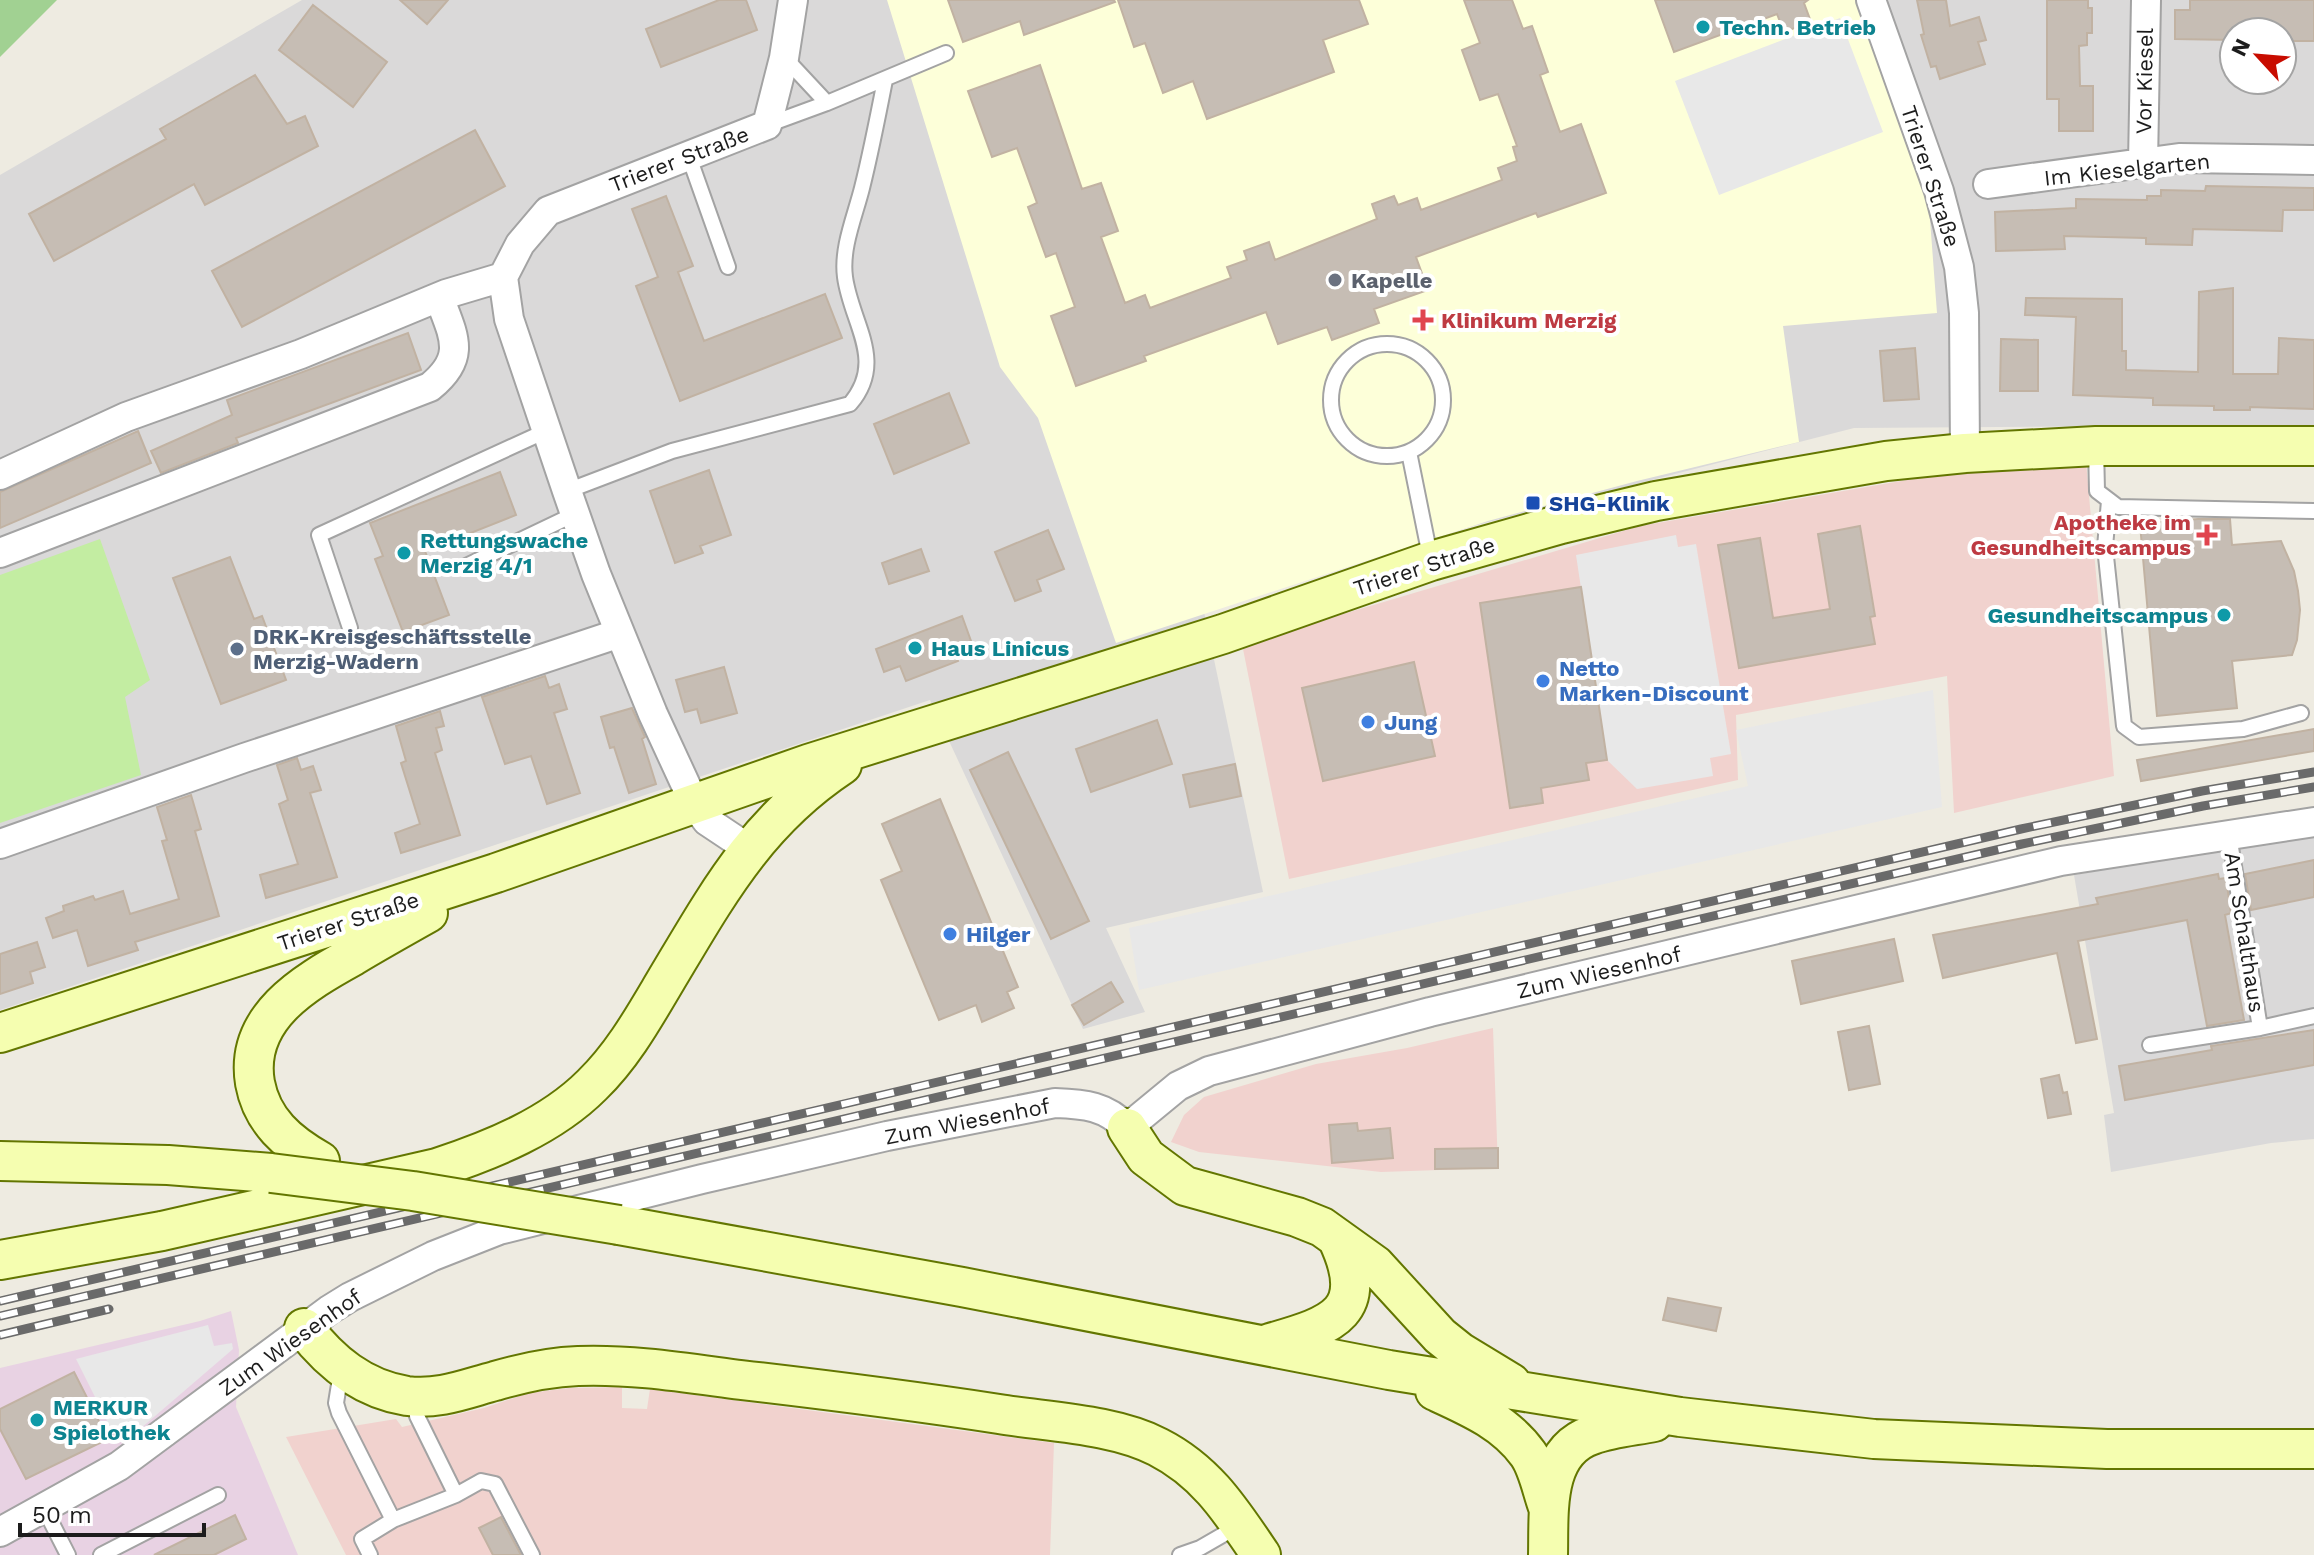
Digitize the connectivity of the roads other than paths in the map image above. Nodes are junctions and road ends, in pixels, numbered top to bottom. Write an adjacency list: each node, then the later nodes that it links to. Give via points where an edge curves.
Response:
1 (793, 0): 5 (street, Trierer Straße)
2 (1871, 0): 20 (street, Trierer Straße, via 1939,191 1959,267)
3 (2146, 0): 11 (street, Vor Kiesel)
4 (946, 53): 6 (lane)
5 (784, 58): 7 (lane); 8 (street, Trierer Straße)
6 (885, 80): 7 (lane); 23 (lane, via 847,246 845,277 868,357 862,390 850,404 672,451)
7 (827, 103): 8 (lane)
8 (767, 125): 9 (street, Trierer Straße)
9 (688, 154): 13 (lane); 14 (street, Trierer Straße, via 548,211 520,244)
10 (2314, 160): 11 (street, Im Kieselgarten, via 2179,158)
11 (2143, 163): 12 (street, Im Kieselgarten)
12 (1988, 184)
13 (728, 267)
14 (503, 277): 15 (street); 16 (street, via 509,319)
15 (439, 297): 21 (street, via 126,417); 25 (street, via 454,358 447,374 430,387)
16 (546, 431): 23 (street); 28 (lane, via 319,535)
17 (2096, 446): 18 (main road, Trierer Straße); 20 (main road, Trierer Straße); 22 (lane, via 2097,491)
18 (2314, 446)
19 (1409, 452): 19 (lane, via 1424,443 1438,423 1444,398 1441,382 1427,360 1407,346 1375,345 1338,372 1331,404 1336,422 1358,448 1374,455); 26 (lane)
20 (1965, 453): 26 (main road, Trierer Straße, via 1886,461 1656,501)
21 (0, 475)
22 (2109, 501): 24 (lane, via 2118,507); 30 (lane, via 2105,547 2124,726 2139,737 2243,729)
23 (571, 503): 27 (lane); 29 (street)
24 (2314, 511)
25 (0, 553)
26 (1431, 561): 31 (main road, Trierer Straße, via 1223,634)
27 (466, 566)
28 (350, 628)
29 (620, 633): 32 (street); 35 (street)
30 (2301, 713)
31 (897, 736): 32 (main road, Trierer Straße); 36 (main road, Trierer Straße, via 812,785)
32 (695, 805): 36 (street, via 707,821); 37 (main road, Trierer Straße)
33 (2314, 822): 34 (street, Zum Wiesenhof)
34 (2229, 835): 39 (lane, Am Schalthaus); 42 (street, Zum Wiesenhof, via 2061,861 1430,1012 1209,1071 1178,1086)
35 (0, 844)
36 (749, 849): 46 (main road, Trierer Straße, via 617,1057 591,1086 539,1125 437,1168 162,1231)
37 (496, 873): 40 (main road, Trierer Straße); 44 (main road, bridge, via 291,994 258,1040 256,1089 281,1134 320,1161)
38 (2314, 1016): 39 (lane, Am Schalthaus)
39 (2260, 1028): 41 (lane, Am Schalthaus)
40 (0, 1033)
41 (2150, 1045)
42 (1127, 1128): 45 (main road, via 1146,1157 1185,1186 1297,1217); 47 (street, Zum Wiesenhof, via 1104,1109 1055,1103 702,1179 499,1230 384,1279)
43 (0, 1161): 44 (main road, bridge, via 168,1165)
44 (413, 1191): 48 (main road, bridge)
45 (1337, 1238): 48 (main road, via 1351,1282 1341,1313 1310,1332); 51 (main road, via 1375,1265 1440,1336)
46 (0, 1260)
47 (304, 1328): 49 (main road); 57 (street, Zum Wiesenhof, via 146,1435 119,1466)
48 (1265, 1345): 50 (main road)
49 (341, 1368): 52 (main road, via 382,1389); 59 (lane, via 339,1413)
50 (1389, 1370): 51 (main road); 58 (main road, via 1487,1414 1529,1455)
51 (1527, 1393): 53 (main road)
52 (417, 1397): 56 (lane, via 417,1416); 61 (main road, via 445,1396 534,1371 623,1365 1118,1433 1156,1446 1194,1469)
53 (1680, 1417): 54 (main road, via 1874,1439 2107,1449); 58 (main road, via 1592,1435 1573,1444 1555,1470)
54 (2314, 1449)
55 (218, 1495): 63 (lane)
56 (456, 1495): 59 (lane); 65 (lane, via 481,1481 495,1484)
57 (44, 1508): 60 (street, Zum Wiesenhof); 62 (lane)
58 (1549, 1510): 67 (main road)
59 (393, 1520): 64 (lane, via 362,1539)
60 (0, 1532)
61 (1251, 1540): 66 (lane)
62 (68, 1555)
63 (101, 1555)
64 (370, 1555)
65 (532, 1555)
66 (1180, 1555)
67 (1548, 1555)

